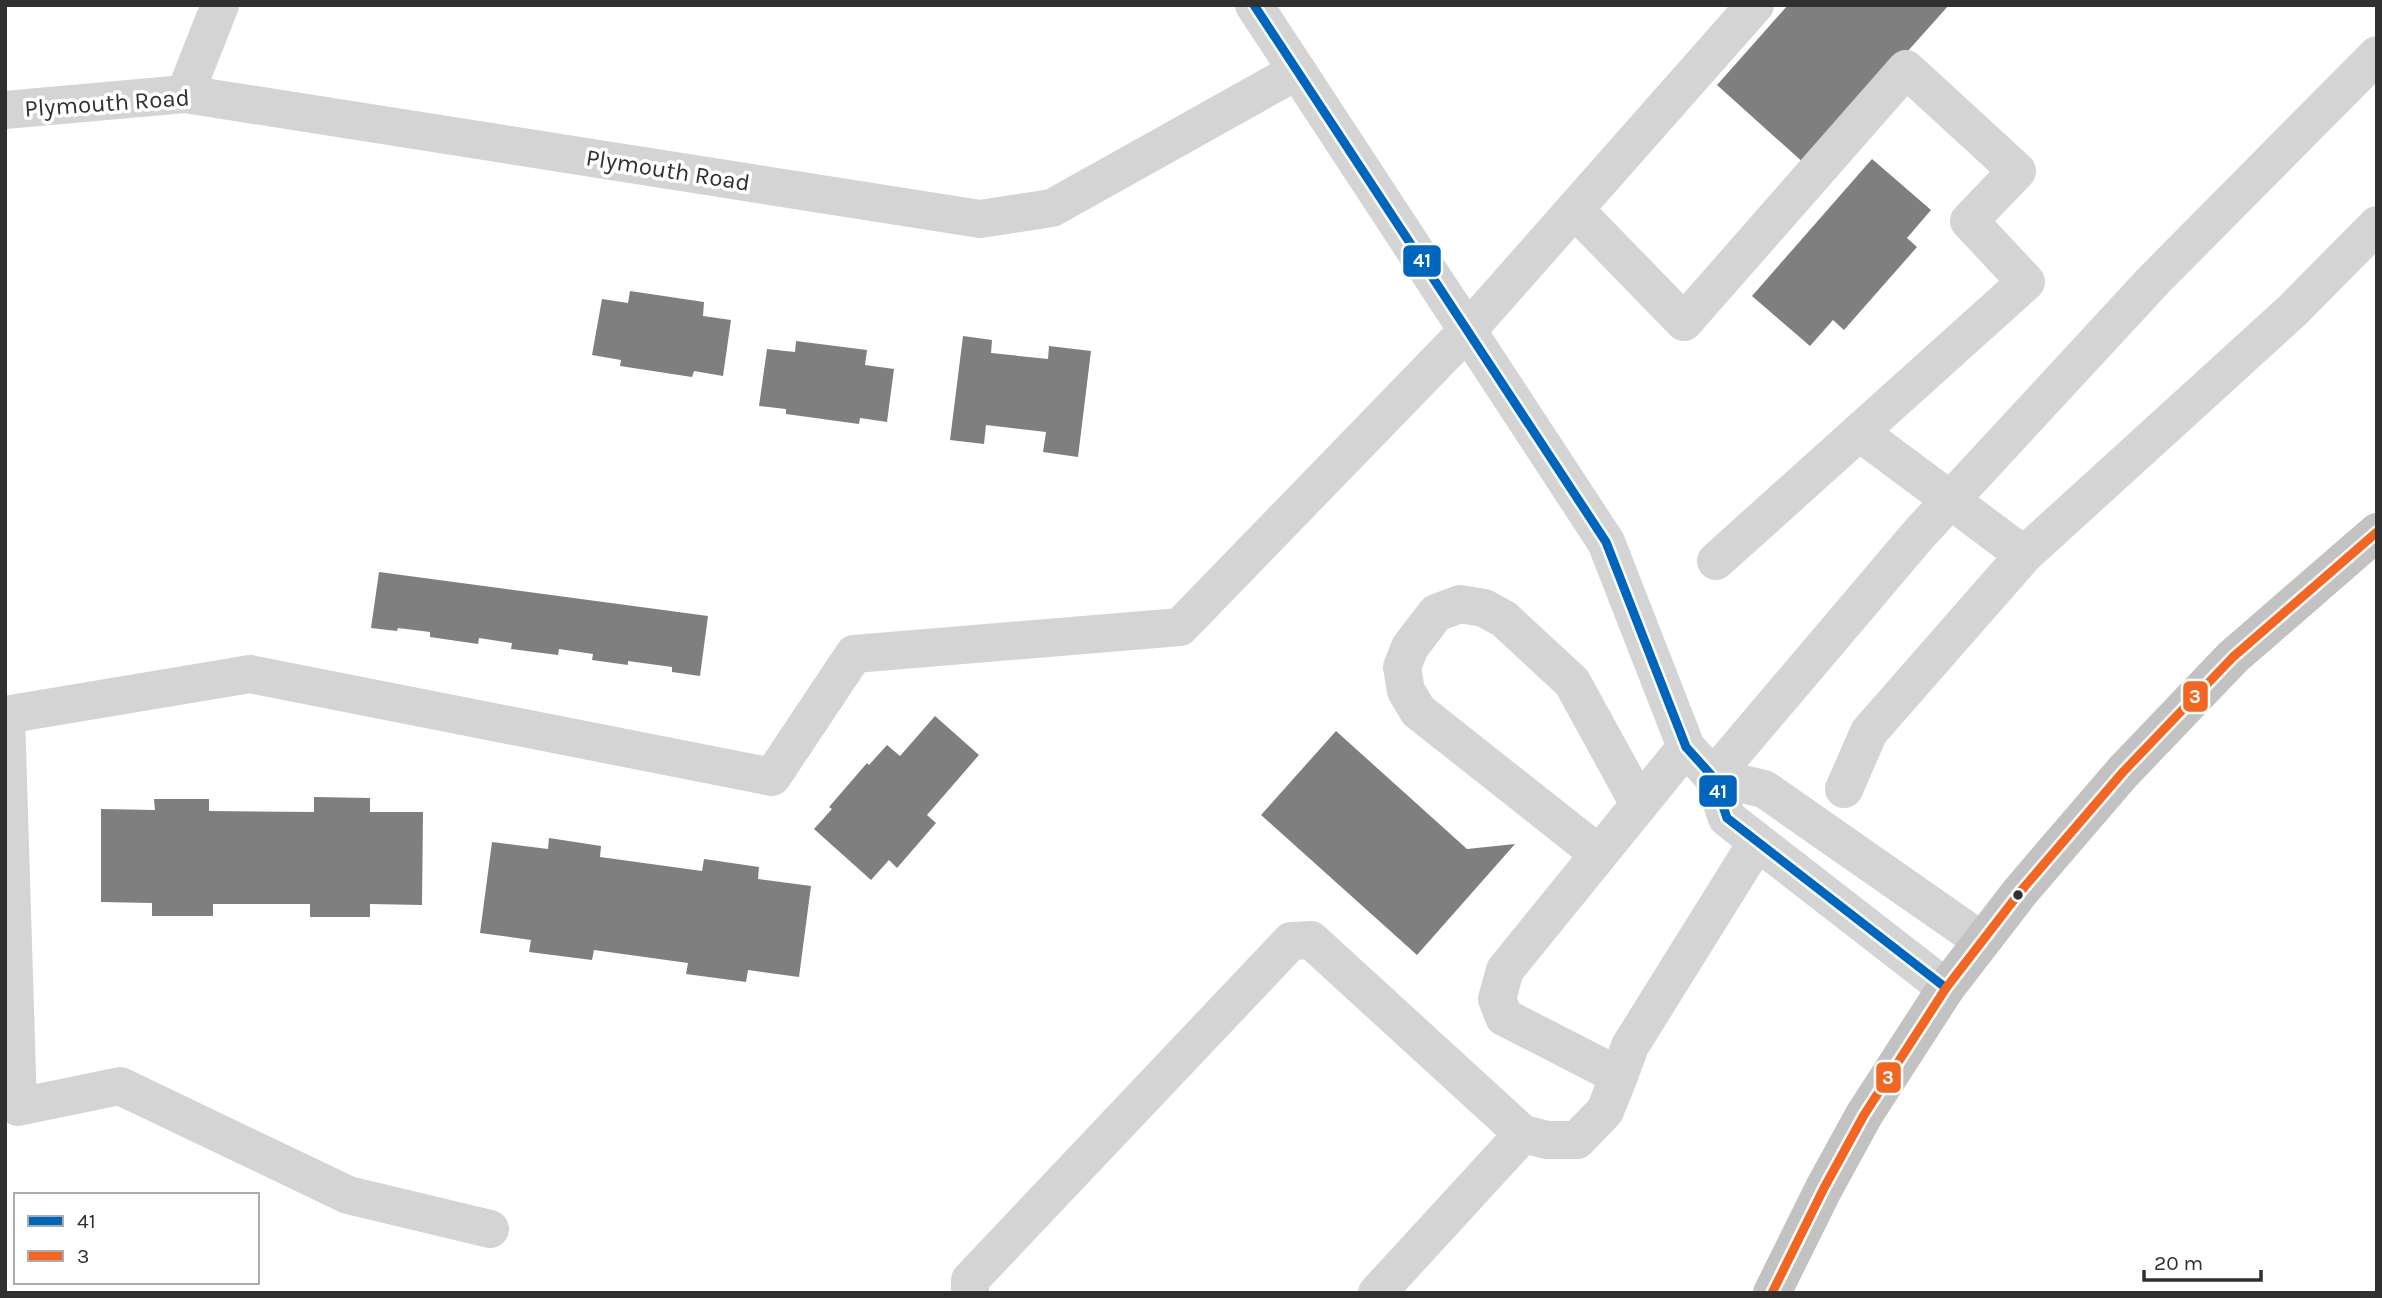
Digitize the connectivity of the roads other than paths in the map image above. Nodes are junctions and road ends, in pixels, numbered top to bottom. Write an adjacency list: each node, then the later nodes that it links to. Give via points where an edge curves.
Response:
1 (220, 5): 6 (street)
2 (1254, 5): 5 (street)
3 (1755, 5): 8 (street)
4 (2377, 55): 12 (street, via 2154,280)
5 (1297, 71): 6 (street, Plymouth Road, via 1052,208 980,219); 10 (street)
6 (185, 94): 7 (street, Plymouth Road)
7 (5, 110)
8 (1575, 210): 10 (street); 11 (street, via 1684,322 1906,69 2017,171 1969,221 2026,282)
9 (2377, 225): 14 (street, via 2292,310)
10 (1467, 331): 16 (street, via 1180,627 854,654 772,776 250,674); 17 (street, via 1606,542)
11 (1859, 432): 12 (street); 15 (street)
12 (1951, 499): 14 (street); 18 (street)
13 (2377, 531): 23 (highway, via 2233,657 2123,772)
14 (2024, 555): 19 (street, via 1869,732)
15 (1716, 561)
16 (6, 715): 26 (street)
17 (1686, 747): 18 (street); 20 (street)
18 (1713, 777): 21 (street, via 1727,817); 23 (street, via 1764,789)
19 (1844, 789)
20 (1639, 804): 22 (street); 22 (street, via 1572,682 1504,619 1484,608 1460,604 1436,613 1410,647 1402,667 1406,691 1418,711)
21 (1757, 842): 24 (street); 25 (street, via 1630,1046)
22 (1599, 854): 25 (street, via 1504,970 1497,999 1504,1017)
23 (1982, 941): 24 (highway)
24 (1945, 988): 31 (highway, via 1864,1115)
25 (1619, 1076): 27 (street, via 1605,1111 1577,1140)
26 (12, 1110): 28 (street, via 120,1086 348,1195)
27 (1523, 1134): 29 (street, via 1311,940 1291,941 970,1280); 30 (street)
28 (490, 1229)
29 (970, 1293)
30 (1377, 1293)
31 (1772, 1293)

